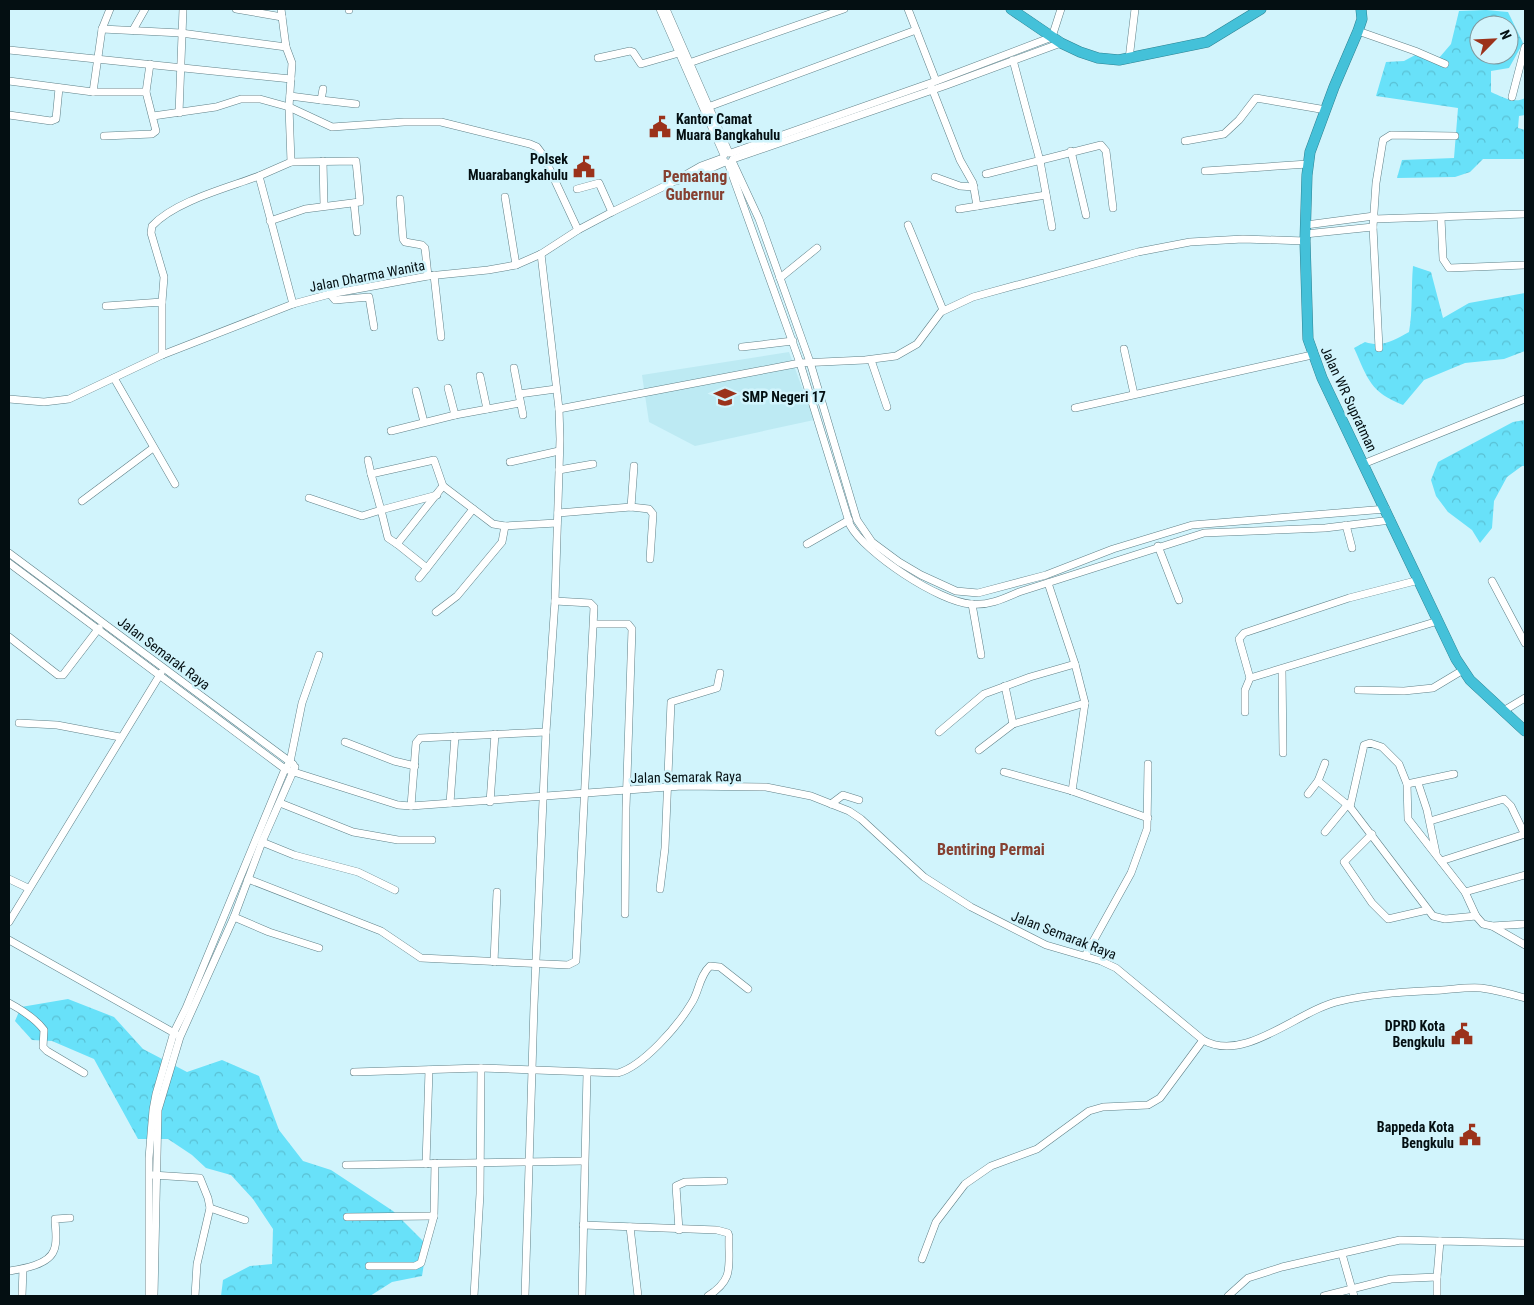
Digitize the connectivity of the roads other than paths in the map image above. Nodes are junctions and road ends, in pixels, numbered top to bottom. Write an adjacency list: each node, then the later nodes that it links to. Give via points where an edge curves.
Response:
1 (110, 9): 16 (street)
2 (145, 9): 17 (street)
3 (183, 9): 20 (street)
4 (236, 9): 15 (street)
5 (281, 9): 15 (street)
6 (660, 9): 26 (street)
7 (666, 9): 32 (street)
8 (844, 9): 32 (street)
9 (908, 9): 18 (street)
10 (1011, 9): 21 (highway)
11 (1061, 9): 21 (street)
12 (1135, 9): 28 (street)
13 (1261, 9): 28 (highway, via 1207,42)
14 (1360, 9): 19 (highway, Jalan WR Supratman, via 1362,19)
15 (282, 17): 23 (street)
16 (102, 29): 17 (street); 29 (street)
17 (133, 30): 20 (street)
18 (916, 30): 37 (street); 46 (street)
19 (1358, 31): 33 (street); 48 (highway, Jalan WR Supratman)
20 (181, 33): 23 (street); 34 (street)
21 (1052, 37): 22 (highway); 37 (street)
22 (1061, 43): 28 (highway, via 1098,58); 30 (street)
23 (286, 47): 35 (street, via 292,63)
24 (1525, 47): 43 (street)
25 (9, 50): 29 (street)
26 (679, 53): 27 (street, via 641,64 630,51); 56 (street)
27 (598, 58)
28 (1129, 59)
29 (96, 60): 31 (street); 40 (street)
30 (1013, 60): 37 (street); 58 (street)
31 (150, 64): 34 (street); 41 (street)
32 (690, 64): 46 (street)
33 (1445, 64)
34 (180, 68): 35 (street); 49 (street)
35 (291, 79): 42 (street)
36 (9, 81): 38 (street)
37 (933, 85): 56 (street, Jalan Dharma Wanita); 65 (street, via 960,160)
38 (59, 88): 40 (street); 50 (street, via 56,119)
39 (323, 89): 44 (street)
40 (93, 92): 41 (street)
41 (146, 92): 51 (street)
42 (290, 96): 44 (street); 47 (street)
43 (1512, 97)
44 (321, 100): 45 (street)
45 (356, 104)
46 (708, 106): 56 (street)
47 (289, 107): 49 (street, via 260,99 241,99 216,107); 59 (street); 83 (street, via 332,127 441,122 536,147 543,155)
48 (1326, 110): 54 (street, via 1256,98 1224,134); 60 (highway, Jalan WR Supratman)
49 (179, 112): 51 (street)
50 (9, 115)
51 (153, 116): 52 (street, via 156,131 152,134)
52 (104, 136)
53 (1455, 136): 80 (street, via 1384,138 1376,183)
54 (1185, 141)
55 (1071, 151): 58 (street); 73 (street, via 1097,145 1106,151); 77 (street)
56 (728, 158): 75 (street, Jalan Dharma Wanita); 91 (street, via 745,185); 99 (street)
57 (322, 161): 59 (street); 70 (street, via 356,160 360,202); 71 (street)
58 (1040, 161): 62 (street); 67 (street)
59 (291, 162): 63 (street)
60 (1308, 164): 61 (street); 85 (highway, Jalan WR Supratman)
61 (1205, 171)
62 (986, 174)
63 (259, 176): 79 (street); 93 (street, via 199,197 152,226 151,233 164,277)
64 (935, 178): 65 (street)
65 (974, 187): 72 (street)
66 (577, 189): 75 (street, via 599,183)
67 (1046, 195): 72 (street); 82 (street)
68 (505, 197): 88 (street)
69 (400, 199): 90 (street, via 405,242 425,248)
70 (354, 203): 71 (street); 84 (street)
71 (324, 206): 79 (street)
72 (977, 206): 74 (street)
73 (1113, 208)
74 (959, 209)
75 (612, 212): 83 (street, Jalan Dharma Wanita)
76 (1525, 214): 78 (street)
77 (1086, 215)
78 (1441, 218): 80 (street); 89 (street, via 1443,259 1449,268)
79 (270, 221): 94 (street)
80 (1374, 221): 85 (street); 85 (street); 101 (street)
81 (908, 225): 96 (street)
82 (1052, 227)
83 (578, 230): 87 (street, Jalan Dharma Wanita)
84 (357, 232)
85 (1305, 233): 96 (street, via 1190,242 1138,252 973,297); 104 (highway, Jalan WR Supratman, via 1308,339)
86 (817, 248): 91 (street)
87 (541, 254): 88 (street, Jalan Dharma Wanita); 112 (street)
88 (516, 265): 90 (street, Jalan Dharma Wanita)
89 (1525, 265)
90 (431, 276): 92 (street, Jalan Dharma Wanita); 98 (street)
91 (780, 278): 106 (street)
92 (330, 294): 94 (street, Jalan Dharma Wanita); 97 (street, via 341,301 369,297)
93 (162, 302): 95 (street); 103 (street)
94 (293, 304): 103 (street, Jalan Dharma Wanita)
95 (106, 306)
96 (943, 310): 105 (street, via 908,351)
97 (374, 327)
98 (441, 337)
99 (793, 341): 100 (street); 107 (street)
100 (742, 347)
101 (1379, 348)
102 (1124, 349): 115 (street)
103 (162, 355): 110 (street, Jalan Dharma Wanita)
104 (1312, 355): 115 (street); 132 (highway, Jalan WR Supratman)
105 (871, 360): 106 (street); 120 (street)
106 (810, 362): 107 (street); 165 (street, via 852,507 863,531 899,562)
107 (800, 363): 122 (street); 146 (street)
108 (514, 368): 114 (street)
109 (480, 376): 119 (street)
110 (114, 378): 116 (street, Jalan Dharma Wanita, via 63,400 29,402); 127 (street)
111 (448, 388): 123 (street)
112 (556, 389): 114 (street); 122 (street)
113 (416, 392): 125 (street)
114 (519, 394): 118 (street)
115 (1134, 394): 121 (street)
116 (9, 398)
117 (1525, 399): 132 (street)
118 (520, 403): 119 (street); 124 (street)
119 (487, 408): 123 (street)
120 (887, 408)
121 (1075, 408)
122 (559, 409): 128 (street)
123 (455, 415): 125 (street)
124 (523, 415)
125 (424, 422): 126 (street)
126 (391, 431)
127 (153, 448): 136 (street); 140 (street)
128 (559, 451): 130 (street); 134 (street)
129 (368, 460): 135 (street)
130 (510, 462)
131 (593, 464): 134 (street)
132 (1364, 464): 143 (highway, Jalan WR Supratman)
133 (634, 466): 141 (street)
134 (559, 470): 145 (street)
135 (371, 474): 137 (street, via 434,460); 144 (street)
136 (175, 484)
137 (443, 486): 138 (street); 142 (street)
138 (437, 496): 144 (street); 150 (street)
139 (308, 498): 144 (street, via 362,516)
140 (82, 501)
141 (631, 508): 145 (street); 156 (street, via 645,508 653,512)
142 (473, 509): 149 (street, via 493,524); 160 (street)
143 (1386, 509): 147 (highway, Jalan WR Supratman); 154 (street, via 1208,523)
144 (381, 510): 150 (street, via 388,538)
145 (557, 519): 149 (street); 167 (street)
146 (848, 520): 151 (street); 168 (street, via 858,538 879,557)
147 (1391, 520): 148 (street); 162 (highway, Jalan WR Supratman)
148 (1346, 525): 152 (street, via 1204,533); 153 (street)
149 (505, 526): 170 (street, via 502,542 457,596)
150 (396, 544): 160 (street)
151 (807, 544)
152 (1158, 546): 157 (street); 166 (street)
153 (1352, 548)
154 (1113, 549): 157 (street); 165 (street, via 1008,587 978,593)
155 (9, 553): 158 (street, Jalan Semarak Raya)
156 (650, 559)
157 (1117, 560): 164 (street)
158 (19, 561): 159 (street); 182 (street, Jalan Semarak Raya)
159 (11, 567): 173 (street, Jalan Semarak Raya)
160 (427, 568): 161 (street)
161 (419, 578)
162 (1419, 580): 171 (highway, Jalan WR Supratman); 184 (street, via 1349,598 1244,633 1239,639 1240,649)
163 (1492, 581): 174 (street)
164 (1048, 583): 169 (street, via 997,602); 179 (street)
165 (956, 591): 168 (street)
166 (1179, 600)
167 (555, 601): 172 (street, via 593,604); 195 (street)
168 (956, 601): 169 (street)
169 (972, 604): 178 (street)
170 (436, 612)
171 (1438, 620): 180 (street); 181 (highway, Jalan WR Supratman)
172 (595, 624): 214 (street, via 628,624 632,629); 216 (street)
173 (98, 628): 175 (street, via 63,675 58,675); 182 (street, Jalan Semarak Raya)
174 (1523, 634): 176 (street)
175 (9, 638)
176 (1525, 643)
177 (319, 655): 206 (street, via 302,703)
178 (981, 655)
179 (1075, 664): 185 (street); 188 (street)
180 (1282, 668): 184 (street); 202 (street)
181 (1463, 670): 186 (street, via 1434,688); 190 (highway, Jalan WR Supratman)
182 (161, 671): 189 (street, Jalan Semarak Raya); 199 (street)
183 (720, 673): 213 (street, via 717,688 671,702)
184 (1250, 678): 191 (street, via 1245,690)
185 (1004, 686): 193 (street); 196 (street, via 984,694)
186 (1358, 690)
187 (1525, 698): 190 (street)
188 (1085, 703): 193 (street); 215 (street)
189 (212, 710): 206 (street, Jalan Semarak Raya); 207 (street, Jalan Semarak Raya)
190 (1505, 710): 194 (highway, Jalan WR Supratman)
191 (1245, 712)
192 (19, 723): 199 (street, via 57,725)
193 (1013, 724): 201 (street)
194 (1525, 731)
195 (546, 732): 197 (street); 218 (street)
196 (939, 732)
197 (496, 734): 198 (street); 220 (street)
198 (455, 736): 205 (street, via 418,739); 222 (street)
199 (120, 738): 237 (street)
200 (345, 742): 205 (street)
201 (979, 750)
202 (1283, 753)
203 (1325, 763): 210 (street)
204 (1148, 764): 226 (street)
205 (415, 766): 224 (street)
206 (293, 767): 207 (street); 221 (street); 224 (street, Jalan Semarak Raya, via 303,774 391,803)
207 (285, 768): 259 (street)
208 (1004, 772): 215 (street)
209 (1454, 774): 211 (street)
210 (1318, 781): 217 (street); 225 (street)
211 (1418, 783): 212 (street); 227 (street)
212 (1407, 784): 225 (street, via 1392,755 1382,747 1366,744); 233 (street, via 1408,819)
213 (667, 787): 214 (street, Jalan Semarak Raya); 223 (street, Jalan Semarak Raya, via 766,787 811,796); 238 (street)
214 (627, 790): 216 (street, Jalan Semarak Raya); 243 (street)
215 (1072, 791): 226 (street)
216 (585, 794): 218 (street, Jalan Semarak Raya); 255 (street, via 576,961 568,965)
217 (1308, 794)
218 (544, 797): 220 (street, Jalan Semarak Raya); 255 (street)
219 (859, 800): 223 (street, via 843,795)
220 (490, 802): 222 (street, Jalan Semarak Raya)
221 (280, 803): 231 (street, via 353,832 398,840); 232 (street)
222 (450, 803): 224 (street, Jalan Semarak Raya)
223 (831, 804): 253 (street, Jalan Semarak Raya, via 860,819 939,888 1018,932)
224 (411, 806)
225 (1349, 806): 228 (street); 229 (street)
226 (1148, 818): 253 (street, via 1131,873)
227 (1430, 821): 230 (street, via 1504,799); 233 (street)
228 (1325, 832)
229 (1372, 834): 242 (street); 242 (street, via 1344,862 1372,903 1388,919)
230 (1525, 834): 233 (street)
231 (432, 840)
232 (262, 842): 236 (street); 239 (street, via 294,855 358,872)
233 (1439, 858): 241 (street)
234 (1525, 875): 241 (street)
235 (9, 879): 237 (street)
236 (248, 879): 245 (street); 254 (street, via 381,931 421,958)
237 (28, 888): 246 (street)
238 (660, 889)
239 (396, 890)
240 (497, 892): 254 (street)
241 (1465, 892): 244 (street)
242 (1427, 910): 244 (street, via 1436,918)
243 (625, 914)
244 (1476, 916): 248 (street, via 1483,924)
245 (234, 917): 252 (street); 260 (street)
246 (9, 922)
247 (1523, 924): 248 (street); 250 (street)
248 (1492, 926): 250 (street)
249 (9, 940): 259 (street)
250 (1516, 941): 251 (street)
251 (1525, 945)
252 (319, 948)
253 (1085, 956): 261 (street, Jalan Semarak Raya, via 1109,964 1129,977)
254 (494, 962): 255 (street)
255 (536, 962): 263 (street)
256 (748, 989): 267 (street, via 720,967 710,966 704,972 691,1004 667,1035 637,1063 618,1073)
257 (1525, 998): 261 (street, Jalan Semarak Raya, via 1479,988 1351,999 1328,1004 1239,1045 1213,1046)
258 (9, 1003): 266 (street, via 26,1012 44,1030 43,1047 46,1051)
259 (174, 1032): 260 (street); 274 (street, via 153,1110)
260 (180, 1038): 274 (street, via 158,1110)
261 (1203, 1040): 287 (street, via 1160,1098 1148,1105 1103,1107 1089,1111 1037,1149 991,1166 966,1184 936,1222)
262 (481, 1068): 263 (street); 264 (street); 269 (street)
263 (532, 1068): 267 (street); 270 (street)
264 (429, 1070): 265 (street); 273 (street)
265 (354, 1072)
266 (84, 1073)
267 (587, 1073): 268 (street)
268 (584, 1161): 270 (street); 281 (street)
269 (479, 1162): 270 (street); 271 (street); 297 (street)
270 (529, 1162): 298 (street)
271 (435, 1163): 273 (street); 277 (street)
272 (346, 1164): 273 (street)
273 (426, 1164)
274 (152, 1176): 276 (street, via 200,1178); 294 (street); 295 (street)
275 (724, 1181): 283 (street, via 686,1182 676,1186)
276 (210, 1208): 280 (street); 296 (street, via 196,1264)
277 (434, 1216): 278 (street); 288 (street, via 424,1257 418,1265)
278 (347, 1217)
279 (70, 1218): 289 (street, via 55,1219 53,1254)
280 (245, 1220)
281 (583, 1225): 282 (street); 299 (street)
282 (630, 1228): 283 (street); 300 (street)
283 (679, 1230): 301 (street, via 717,1230 725,1231 729,1236 728,1278 722,1287)
284 (1440, 1241): 285 (street); 286 (street, via 1400,1240); 291 (street)
285 (1525, 1243)
286 (1342, 1254): 292 (street); 302 (street, via 1258,1274 1240,1283)
287 (922, 1259)
288 (369, 1266)
289 (23, 1269): 290 (street); 293 (street)
290 (9, 1271)
291 (1437, 1277): 292 (street, via 1391,1278); 304 (street)
292 (1353, 1293): 303 (street)
293 (22, 1296)
294 (149, 1296)
295 (154, 1296)
296 (195, 1296)
297 (474, 1296)
298 (525, 1296)
299 (582, 1296)
300 (638, 1296)
301 (708, 1296)
302 (1228, 1296)
303 (1324, 1296)
304 (1437, 1296)

